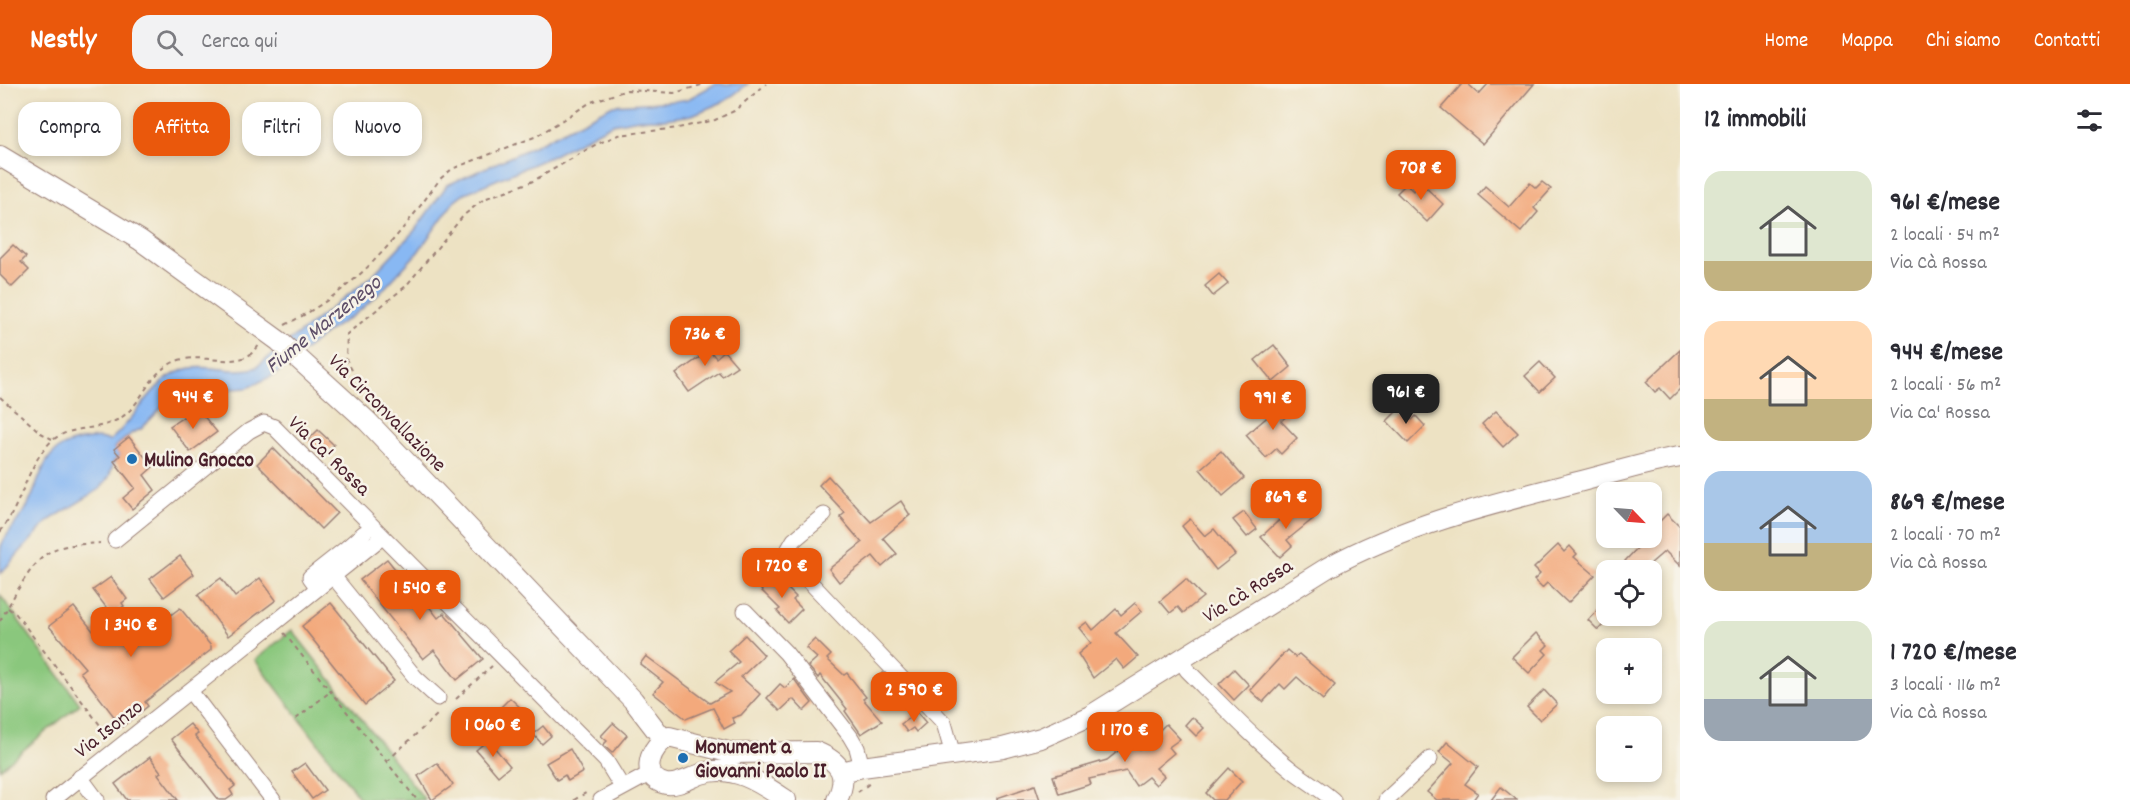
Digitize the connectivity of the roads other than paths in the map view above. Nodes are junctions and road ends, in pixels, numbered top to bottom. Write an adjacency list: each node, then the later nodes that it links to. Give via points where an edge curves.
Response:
1 (0, 156): 14 (main road, Via Circonvallazione, via 140,240 304,363 367,421 633,700)
2 (1680, 457): 11 (main road, Via Cà Rossa, via 1509,499 1401,532 1327,568)
3 (824, 515): 16 (street, via 794,540 787,552 789,560 944,723)
4 (364, 533): 7 (street)
5 (382, 537): 6 (street, Via Ca' Rossa, via 284,434 264,423); 7 (street); 23 (street, via 606,761)
6 (115, 540)
7 (352, 552): 8 (street); 9 (street, via 310,577)
8 (333, 576): 9 (street); 13 (street, via 415,677)
9 (318, 588): 12 (street)
10 (745, 611): 18 (street, via 786,653 850,736)
11 (1181, 660): 16 (main road, Via Cà Rossa, via 1090,716 1041,738); 30 (street, via 1238,722 1294,772)
12 (190, 691): 22 (street, Via Isonzo); 26 (street)
13 (438, 698)
14 (663, 739): 15 (main road, via 676,737); 21 (main road, via 651,752)
15 (706, 747): 19 (street); 20 (main road, via 752,754 816,752 828,757)
16 (953, 755): 18 (main road, Via Cà Rossa)
17 (1430, 759): 31 (street)
18 (862, 767): 20 (main road, Via Cà Rossa)
19 (730, 772): 21 (main road, via 704,773 674,784 664,784); 28 (main road, via 758,782)
20 (842, 772): 29 (main road, via 844,786)
21 (651, 773): 23 (street)
22 (80, 777): 24 (street, Via Isonzo); 25 (street)
23 (622, 787): 27 (street)
24 (53, 800)
25 (97, 800)
26 (273, 800)
27 (601, 800)
28 (786, 800)
29 (837, 800)
30 (1333, 800)
31 (1386, 800)

